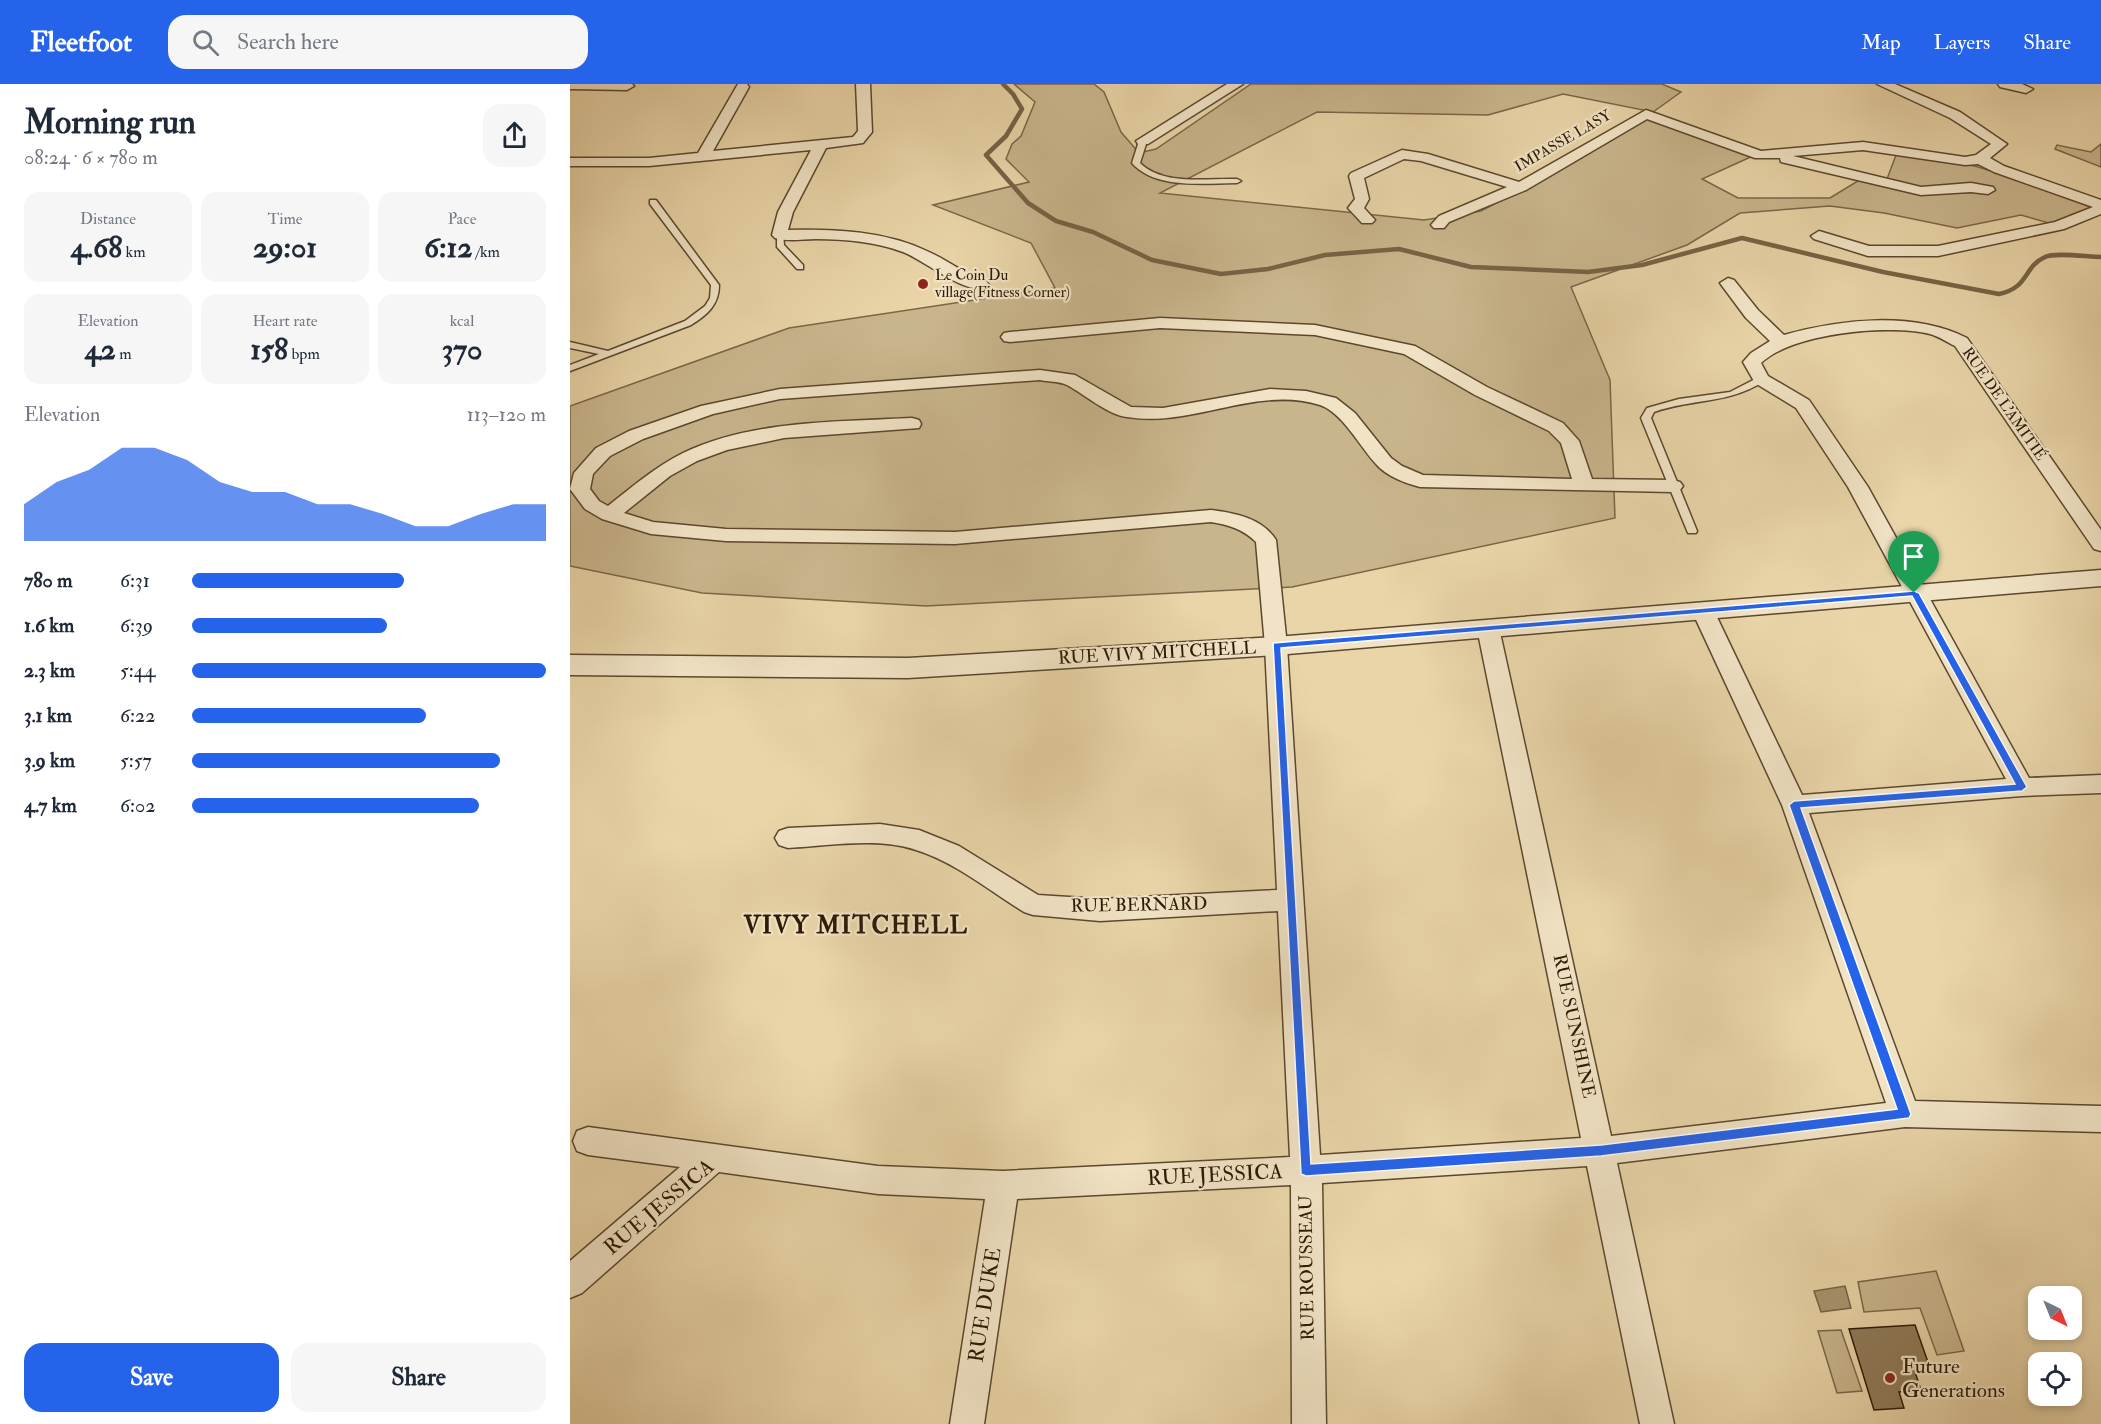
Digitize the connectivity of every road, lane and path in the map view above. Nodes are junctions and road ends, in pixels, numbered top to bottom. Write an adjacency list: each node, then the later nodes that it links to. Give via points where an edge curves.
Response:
1 (863, 84): 10 (street, via 863,136)
2 (1236, 84): 9 (street)
3 (1884, 84): 13 (street, via 1955,115 2000,143)
4 (2005, 84): 8 (street)
5 (570, 86): 6 (street)
6 (627, 86)
7 (742, 87): 12 (street)
8 (2026, 89)
9 (1143, 141): 16 (lane, via 1136,163 1146,173 1161,178)
10 (820, 146): 12 (street); 23 (street, via 815,163 782,218)
11 (1767, 154): 13 (street, IMPASSE LASY, via 1863,146 1957,160); 15 (street); 17 (street, IMPASSE LASY, via 1646,114); 18 (street, via 1921,191 1971,186)
12 (704, 156): 14 (street, via 618,164)
13 (1980, 159): 20 (street)
14 (570, 162)
15 (1746, 163)
16 (1237, 181)
17 (1521, 187): 21 (street, IMPASSE LASY, via 1402,154 1356,176 1362,199 1356,208); 22 (street, via 1444,219)
18 (1988, 190)
19 (653, 202): 31 (lane, via 715,285 716,294 712,304 688,323)
20 (2101, 207): 24 (street, via 2059,226 1938,251 1868,251)
21 (1367, 220)
22 (1439, 225)
23 (780, 235): 25 (lane, via 780,245); 27 (street, via 834,235 888,244 923,255 953,274)
24 (1819, 236)
25 (800, 267)
26 (1728, 283): 29 (street)
27 (981, 285)
28 (1010, 337): 35 (street, via 1160,323 1315,330 1409,350 1556,427 1570,441)
29 (1781, 342): 33 (street, RUE DE L'AMITIÉ, via 1752,362); 39 (street, RUE DE L'AMITIÉ, via 1849,330 1922,328 1961,342)
30 (570, 345): 31 (lane)
31 (607, 354): 32 (lane)
32 (570, 368)
33 (1761, 379): 36 (lane, via 1735,395 1663,404 1650,410 1646,418); 41 (street, via 1803,404 1858,488)
34 (912, 424): 37 (street, via 792,430 742,440 694,456 663,472)
35 (1584, 485): 36 (street); 37 (street, via 1420,481 1384,462 1348,417 1330,402 1306,396 1270,394 1162,414 1127,412 1070,379 1040,375 780,394 708,410 636,435 603,452 584,472 580,489 592,505)
36 (1673, 486): 38 (lane)
37 (609, 515): 44 (street, RUE ROUSSEAU, via 651,528 726,535 955,538 1211,516 1237,519 1256,529 1266,540)
38 (1692, 531)
39 (2101, 545)
40 (2101, 578): 41 (street, RUE VIVY MITCHELL)
41 (1914, 593): 42 (street, RUE VIVY MITCHELL); 47 (street)
42 (1703, 611): 43 (street, RUE VIVY MITCHELL); 48 (street)
43 (1488, 628): 44 (street, RUE VIVY MITCHELL); 54 (street, RUE SUNSHINE)
44 (1276, 646): 45 (street, RUE VIVY MITCHELL, via 908,668); 50 (street, RUE ROUSSEAU)
45 (570, 665)
46 (2101, 784): 47 (street)
47 (2022, 787): 48 (street)
48 (1794, 805): 51 (street)
49 (788, 838): 50 (street, RUE BERNARD, via 880,834 919,840 951,853 1033,905 1100,910)
50 (1291, 900): 56 (street, RUE ROUSSEAU)
51 (1905, 1114): 52 (street, RUE JESSICA); 54 (street, RUE JESSICA)
52 (2101, 1119)
53 (579, 1144): 55 (street)
54 (1601, 1151): 56 (street, RUE JESSICA); 61 (street, RUE SUNSHINE)
55 (714, 1157): 57 (street, RUE JESSICA, via 878,1180); 58 (street, RUE JESSICA)
56 (1306, 1170): 57 (street, RUE JESSICA); 60 (street, RUE ROUSSEAU)
57 (1004, 1185): 59 (street, RUE DUKE)
58 (570, 1282)
59 (967, 1424)
60 (1309, 1424)
61 (1657, 1424)

